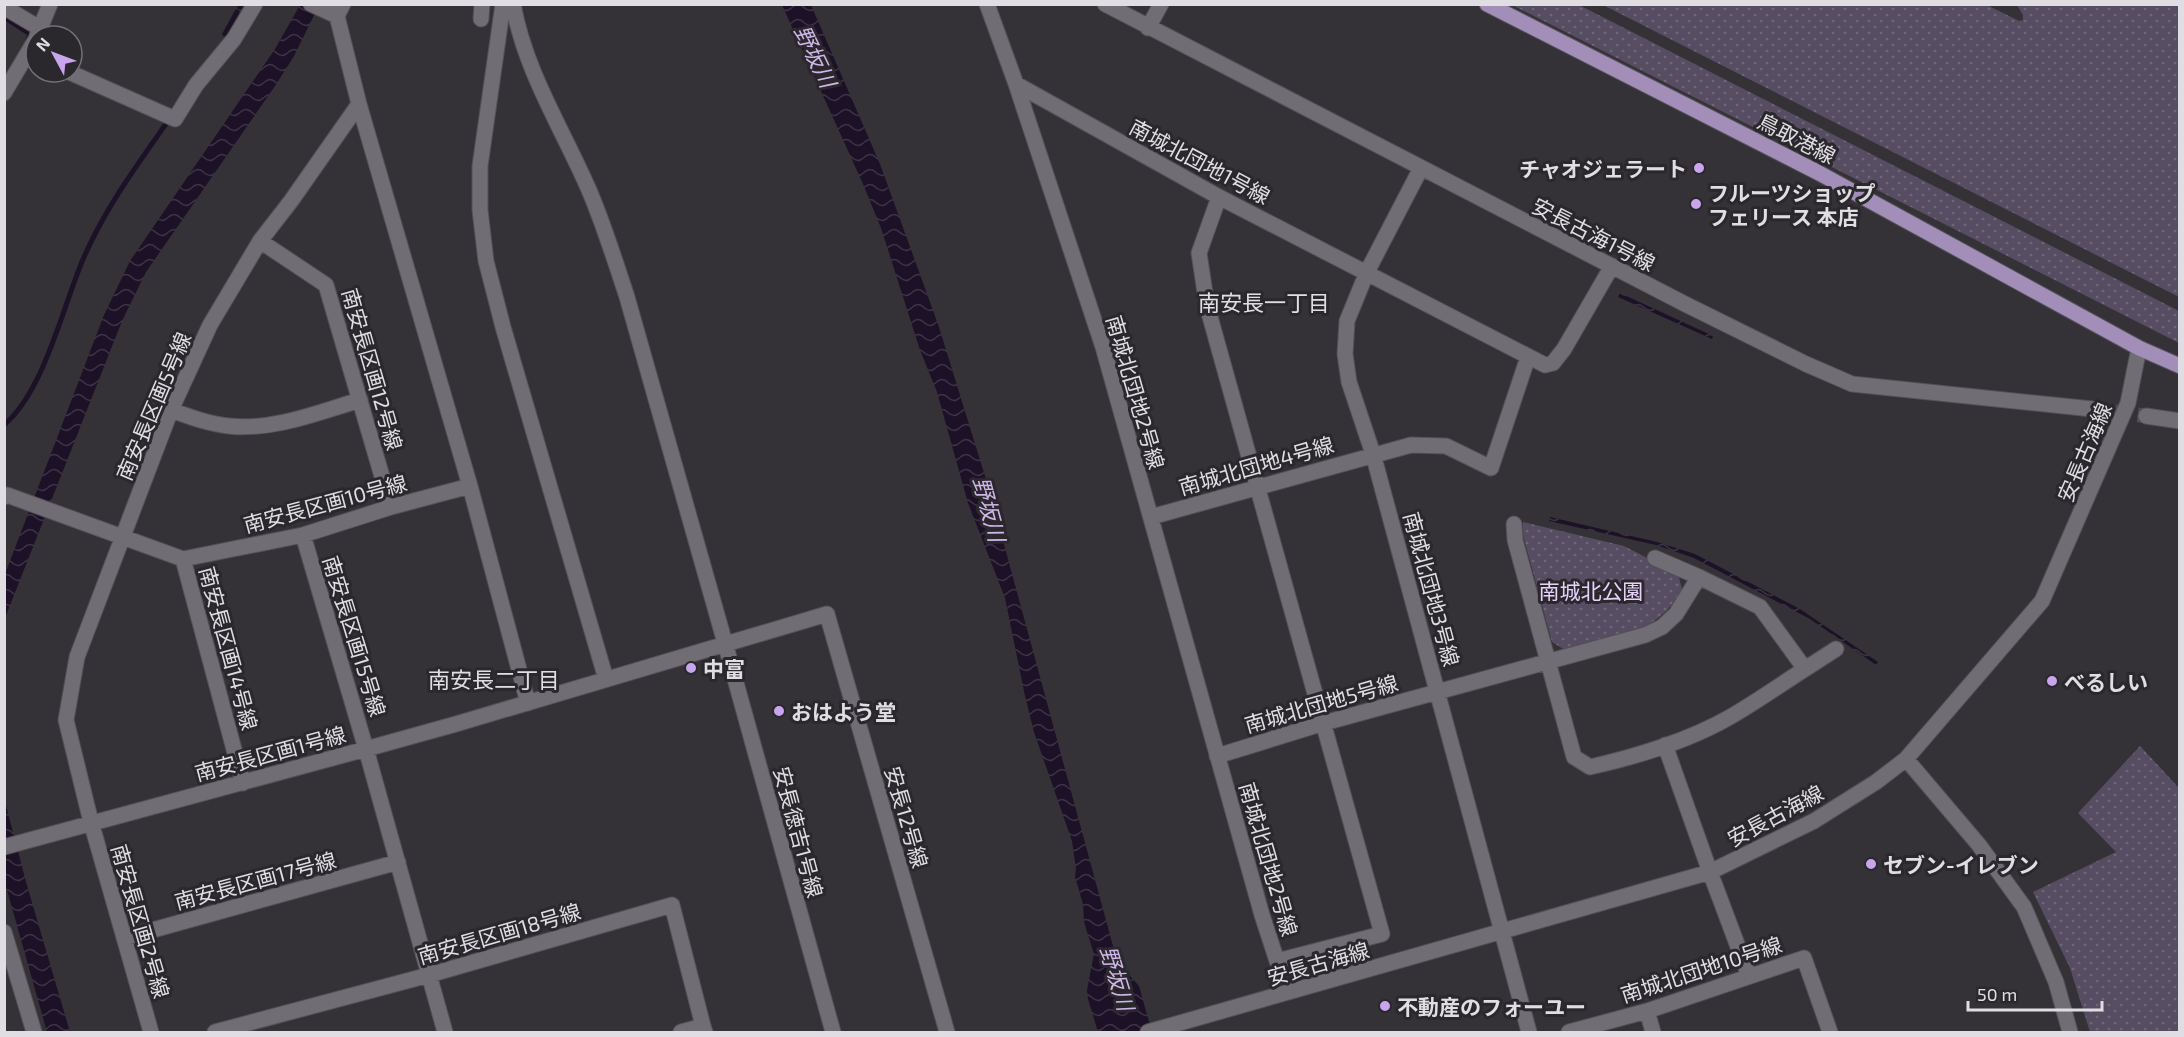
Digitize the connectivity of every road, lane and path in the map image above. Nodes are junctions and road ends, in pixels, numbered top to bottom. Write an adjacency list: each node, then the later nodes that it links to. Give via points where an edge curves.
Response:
1 (50, 4): 13 (street)
2 (255, 4): 16 (street, via 175,119)
3 (311, 4): 11 (street)
4 (503, 4): 49 (street, via 480,166 486,261)
5 (513, 4): 45 (street, 安長徳吉1号線, via 520,40 609,241)
6 (987, 4): 17 (street, 南城北団地2号線)
7 (1105, 4): 14 (street, 安長古海1号線)
8 (1161, 4): 14 (street)
9 (1487, 4): 25 (main road, 鳥取港線, via 1819,172)
10 (4, 7): 12 (street)
11 (340, 10): 19 (street)
12 (25, 24)
13 (42, 24)
14 (1149, 28): 20 (street, 安長古海1号線)
15 (24, 67): 18 (street)
16 (84, 79)
17 (1016, 84): 21 (street, 南城北団地1号線); 38 (street, 南城北団地2号線, via 1103,347)
18 (4, 93)
19 (359, 104): 22 (street, 南安長区画5号線); 34 (street)
20 (1421, 168): 23 (street, 安長古海1号線); 24 (street, 南城北団地3号線)
21 (1219, 197): 24 (street, 南城北団地1号線); 35 (street, 南城北団地2号線, via 1199,253 1201,275)
22 (260, 241): 28 (street, 南安長区画12号線, via 326,285); 30 (street, 南安長区画5号線, via 210,325)
23 (1612, 266): 26 (street, 南城北団地1号線, via 1558,358 1545,365); 29 (street, 安長古海1号線, via 1852,384)
24 (1367, 272): 26 (street, 南城北団地1号線); 33 (street, 南城北団地3号線, via 1347,321 1345,354 1349,382)
25 (2139, 348): 27 (main road, 鳥取港線); 56 (street, 安長古海線, via 2128,403 2042,601)
26 (1528, 357): 33 (street, 南城北団地4号線, via 1491,468 1434,444)
27 (2180, 366)
28 (360, 400): 30 (street, via 270,425 231,427); 37 (street, 南安長区画12号線)
29 (2092, 409)
30 (171, 410): 41 (street, 南安長区画5号線)
31 (2146, 416): 32 (street)
32 (2180, 421)
33 (1373, 454): 35 (street, 南城北団地4号線); 50 (street, 南城北団地3号線)
34 (470, 486): 37 (street, 南安長区画10号線); 51 (street)
35 (1257, 486): 38 (street, 南城北団地4号線); 52 (street, 南城北団地2号線)
36 (4, 497): 41 (street)
37 (391, 507): 40 (street, 南安長区画10号線)
38 (1151, 517): 55 (street, 南城北団地2号線)
39 (1514, 524): 47 (street)
40 (303, 535): 43 (street, 南安長区画10号線); 54 (street, 南安長区画15号線)
41 (122, 538): 43 (street); 58 (street, 南安長区画5号線, via 77,657 66,720)
42 (1655, 558): 44 (street)
43 (183, 559): 57 (street, 南安長区画14号線)
44 (1699, 577): 47 (street, 南城北団地5号線, via 1676,614 1662,627); 48 (street, via 1760,607)
45 (725, 643): 49 (street); 75 (street, 安長徳吉1号線); 76 (street, 安長12号線, via 827,614)
46 (1836, 649): 48 (street)
47 (1549, 662): 50 (street, 南城北団地5号線); 53 (street, via 1574,757 1590,767)
48 (1805, 669): 53 (street, via 1729,718)
49 (606, 679): 51 (street)
50 (1438, 691): 52 (street, 南城北団地5号線); 63 (street, 南城北団地3号線)
51 (528, 703): 54 (street)
52 (1324, 723): 55 (street, 南城北団地5号線); 55 (street, 南城北団地2号線, via 1382,934 1277,961)
53 (1665, 745): 61 (street)
54 (366, 749): 57 (street, 南安長区画1号線); 60 (street, 南安長区画1号線)
55 (1217, 756)
56 (1906, 759): 61 (street, 安長古海線, via 1814,821); 83 (street, via 1979,845 2024,907 2055,982)
57 (243, 783): 58 (street, 南安長区画1号線)
58 (91, 822): 59 (street, 南安長区画1号線); 64 (street, 南安長区画2号線)
59 (4, 847)
60 (398, 862): 64 (street, 南安長区画17号線); 65 (street, 南安長区画1号線)
61 (1710, 872): 63 (street, 安長古海線); 66 (street)
62 (4, 932): 70 (street)
63 (1500, 933): 68 (street, 安長古海線); 79 (street, 南城北団地3号線)
64 (124, 938): 71 (street, 南安長区画2号線)
65 (429, 975): 69 (street, 南安長区画18号線, via 672,905); 72 (street, 南安長区画18号線); 73 (street, 南安長区画1号線)
66 (1749, 976): 67 (street, 南城北団地10号線); 82 (street, 南城北団地10号線, via 1804,957)
67 (1647, 1011): 80 (street, 南城北団地10号線); 81 (street)
68 (1209, 1017): 77 (street, 安長古海線); 78 (street)
69 (704, 1029): 74 (street)
70 (34, 1032)
71 (151, 1032)
72 (215, 1032)
73 (445, 1032)
74 (681, 1032)
75 (832, 1032)
76 (947, 1032)
77 (1148, 1032)
78 (1210, 1032)
79 (1529, 1032)
80 (1569, 1032)
81 (1653, 1032)
82 (1830, 1032)
83 (2070, 1032)

